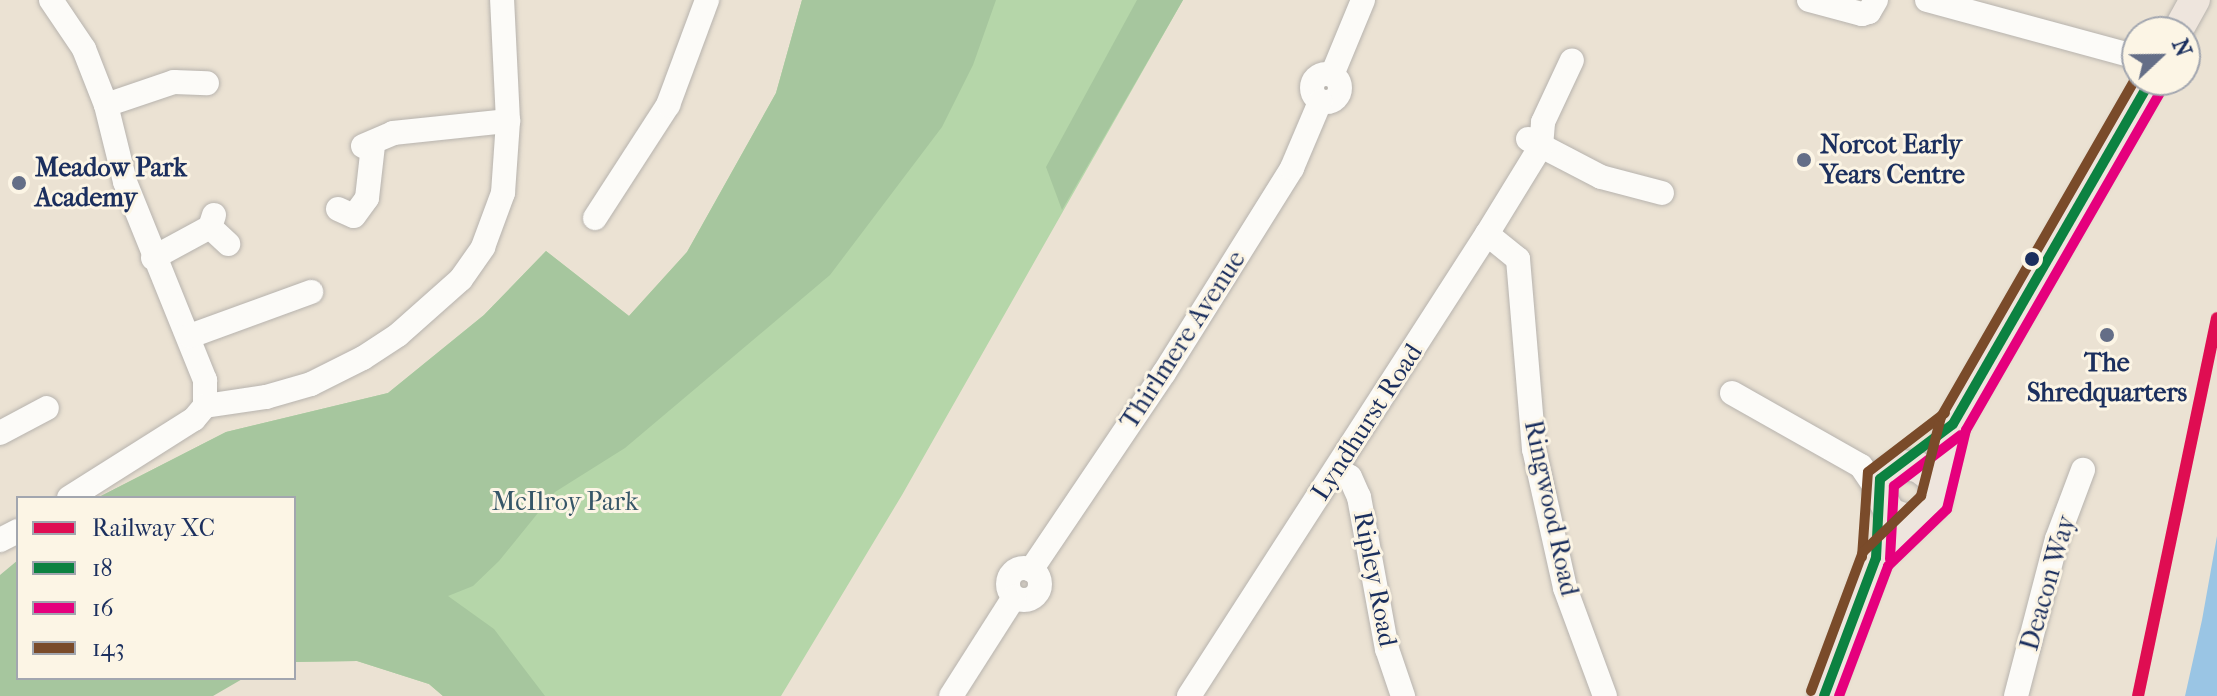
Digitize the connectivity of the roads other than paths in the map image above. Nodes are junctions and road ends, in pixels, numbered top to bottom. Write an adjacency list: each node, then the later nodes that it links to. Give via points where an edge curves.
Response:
1 (51, 0): 12 (street, via 84,49)
2 (502, 0): 13 (street)
3 (707, 0): 17 (street, via 668,105)
4 (1363, 0): 36 (street, Thirlmere Avenue, via 1332,75 1339,92 1334,100 1320,102 1292,168 1031,570 1040,583 1037,593 1024,600 1014,597)
5 (1809, 0): 6 (street, via 1862,14)
6 (1876, 0)
7 (1927, 0): 8 (street)
8 (2121, 53)
9 (1572, 60): 14 (street, Lyndhurst Road)
10 (207, 83): 12 (street, via 174,82)
11 (2142, 96): 26 (main road)
12 (106, 105): 20 (street, via 125,182)
13 (508, 121): 16 (street, via 393,133 368,145 367,198 354,216); 24 (street, via 503,193 483,247 430,309 363,358 311,384)
14 (1533, 142): 15 (street, via 1601,177); 18 (street, Lyndhurst Road)
15 (1662, 193)
16 (338, 209)
17 (594, 217)
18 (1487, 234): 28 (street, Lyndhurst Road); 38 (street, Ringwood Road, via 1518,259 1534,449 1565,588)
19 (228, 244): 20 (street, via 212,220)
20 (153, 258): 22 (street)
21 (299, 290): 22 (street)
22 (190, 336): 24 (street, via 205,380)
23 (1732, 393): 30 (street)
24 (205, 406): 32 (street, via 194,419)
25 (47, 408): 27 (street)
26 (1953, 424): 30 (main road); 31 (main road)
27 (0, 433)
28 (1337, 469): 35 (street, Lyndhurst Road); 37 (street, Ripley Road, via 1350,477 1359,497 1387,649)
29 (2083, 470): 40 (street, Deacon Way, via 2057,539)
30 (1888, 482): 31 (main road, via 1918,467); 33 (main road, via 1895,516); 34 (main road, via 1875,527)
31 (1935, 484): 33 (main road, via 1935,502)
32 (72, 496)
33 (1912, 521): 34 (main road)
34 (1876, 558): 39 (main road)
35 (1196, 693)
36 (951, 696)
37 (1403, 696)
38 (1605, 696)
39 (1824, 696)
40 (2016, 696)

